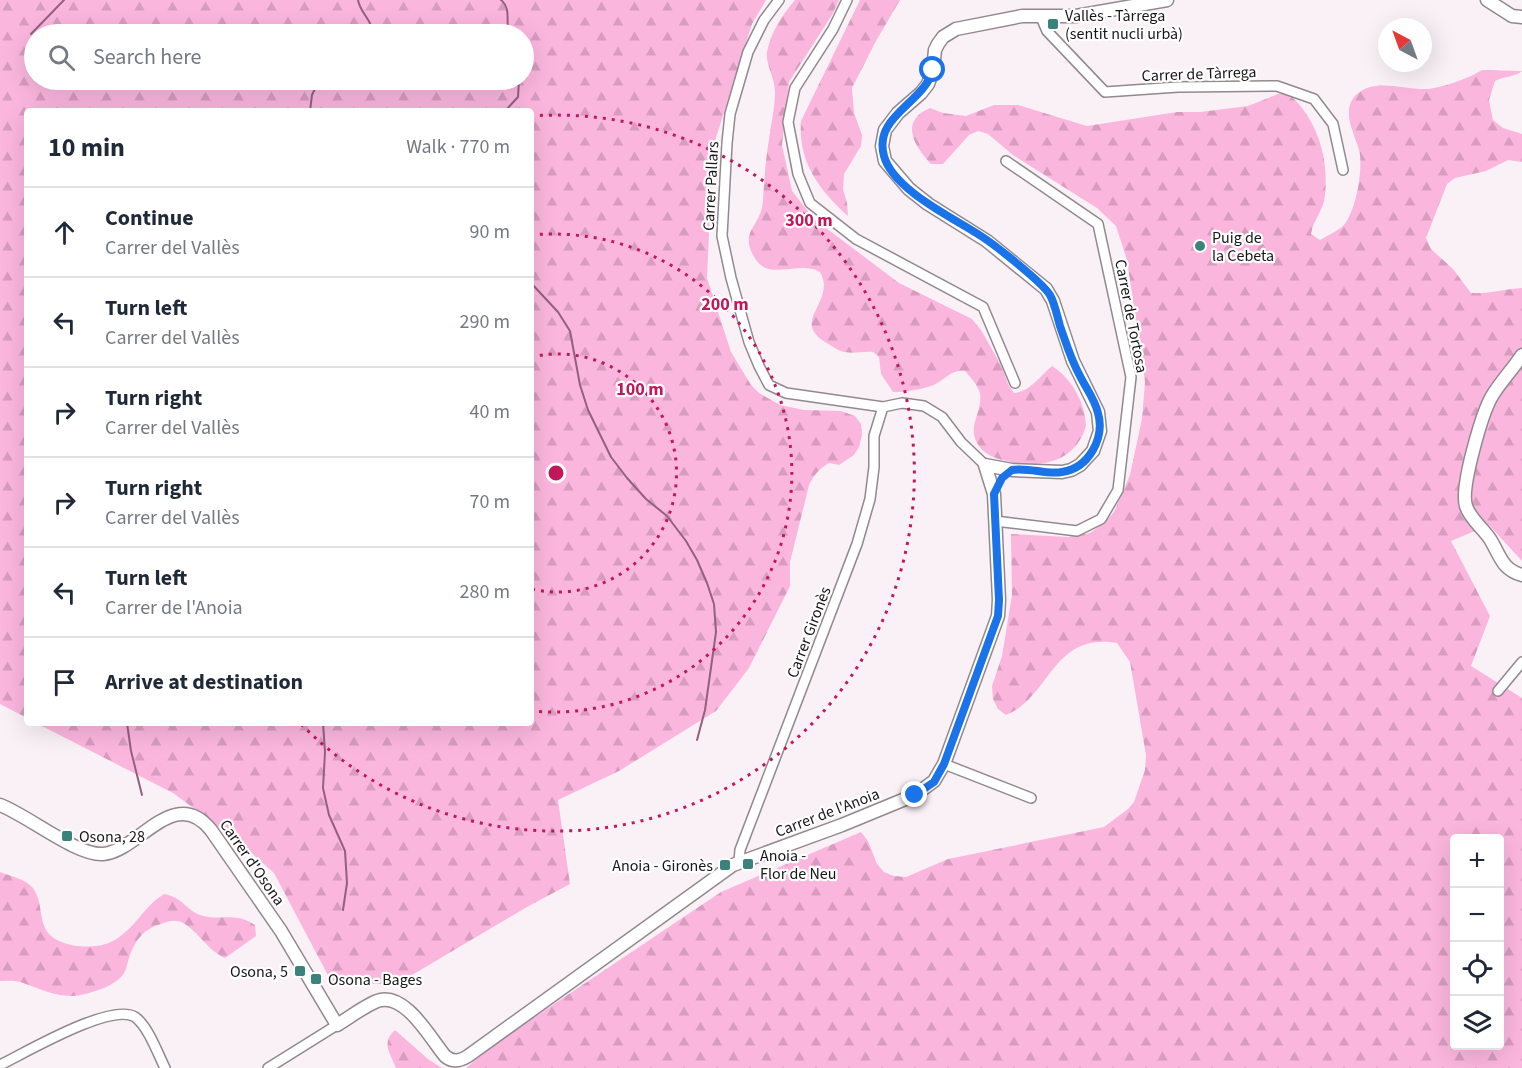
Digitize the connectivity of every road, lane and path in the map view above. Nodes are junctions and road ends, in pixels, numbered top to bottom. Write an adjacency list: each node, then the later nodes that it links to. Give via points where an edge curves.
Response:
1 (780, 0): 11 (street, Carrer Pallars, via 755,35 730,114 722,236 730,278 749,342 769,385 786,393)
2 (847, 0): 10 (street, via 795,88 788,122 798,174 810,203 856,239 983,308)
3 (1167, 0): 5 (street, via 1076,16)
4 (1487, 0): 6 (street)
5 (1040, 15): 8 (street, Carrer de Tàrrega, via 1047,31 1105,92 1277,86 1314,99 1333,124); 13 (street, via 968,26 943,37 935,50 928,84 890,121 882,146 889,167 918,197 987,241 1046,289 1073,361 1095,404 1100,421 1097,442 1080,465 1062,472)
6 (1522, 17)
7 (1006, 161): 15 (street, Carrer de Tortosa, via 1098,224 1131,376 1118,490 1101,519 1077,531)
8 (1343, 170)
9 (1522, 355): 16 (street, via 1487,406 1464,497 1469,512 1491,540 1504,566)
10 (1015, 383)
11 (883, 407): 12 (street, Carrer Pallars, via 902,403 924,406 942,417); 22 (street, Carrer Gironès, via 874,436 870,500 857,544 740,850)
12 (986, 465): 13 (street); 14 (street, Carrer de l'Anoia)
13 (1012, 470): 14 (street, via 1002,478)
14 (994, 494): 15 (street, Carrer de l'Anoia)
15 (995, 521): 19 (street, Carrer de l'Anoia, via 998,616)
16 (1522, 575)
17 (1522, 662): 18 (street)
18 (1498, 691)
19 (944, 764): 20 (street); 22 (street, Carrer de l'Anoia, via 934,782 915,795)
20 (1031, 798)
21 (0, 805): 23 (street, Carrer d'Osona, via 73,845 100,854 117,849 166,818 186,815 200,819 212,830 281,931)
22 (740, 862): 23 (street, Carrer de l'Anoia, via 468,1056 455,1061 445,1056 409,1010 395,1000 376,1002)
23 (337, 1025): 26 (street)
24 (0, 1065): 25 (street, via 103,1016 124,1013 142,1024)
25 (165, 1068)
26 (268, 1068)

